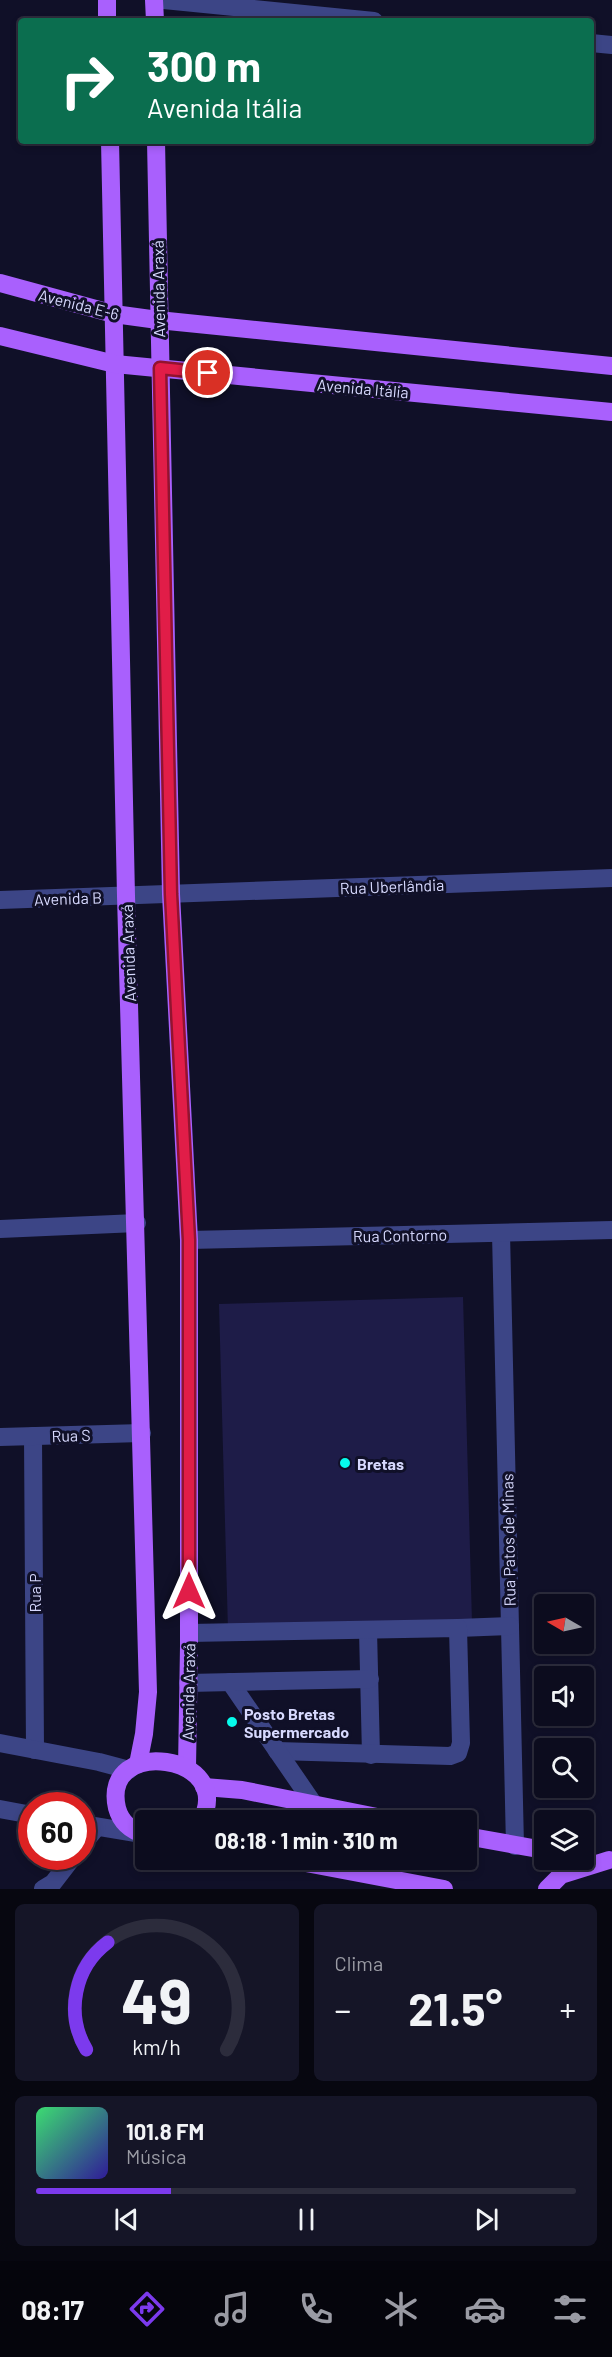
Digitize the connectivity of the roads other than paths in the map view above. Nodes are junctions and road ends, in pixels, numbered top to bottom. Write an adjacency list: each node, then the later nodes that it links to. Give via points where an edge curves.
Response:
1 (106, 0): 4 (main road)
2 (154, 0): 5 (main road)
3 (164, 0): 6 (street)
4 (107, 18)
5 (154, 18)
6 (344, 18)
7 (594, 43): 8 (street)
8 (612, 45)
9 (110, 144): 12 (main road, Avenida Araxá)
10 (156, 144): 13 (main road, Avenida Araxá)
11 (0, 283): 12 (main road, Avenida E-6)
12 (114, 314): 13 (main road, Avenida E-6); 15 (main road, Avenida Araxá)
13 (158, 320): 16 (main road); 17 (main road, Avenida Araxá)
14 (0, 336): 15 (main road)
15 (115, 364): 17 (main road, Avenida Itália); 21 (main road, Avenida Araxá)
16 (612, 366)
17 (160, 368): 18 (main road, Avenida Itália); 20 (main road, Avenida Araxá)
18 (612, 412)
19 (612, 878): 20 (street, Rua Uberlândia)
20 (171, 894): 21 (street, Avenida B); 27 (main road, Avenida Araxá)
21 (126, 896): 22 (street, Avenida B); 23 (main road, Avenida Araxá)
22 (0, 900)
23 (136, 1223): 24 (street); 28 (main road, Avenida Araxá)
24 (0, 1229)
25 (612, 1230): 26 (street, Rua Contorno)
26 (501, 1233): 27 (street, Rua Contorno); 31 (street, Rua Patos de Minas)
27 (189, 1240): 34 (main road, Avenida Araxá)
28 (142, 1433): 29 (street, Rua S); 42 (main road, Avenida Araxá, via 148,1692 144,1734)
29 (33, 1436): 30 (street, Rua S); 39 (street, Rua P)
30 (0, 1437)
31 (510, 1626): 32 (street); 54 (street, Rua Patos de Minas)
32 (458, 1628): 33 (street); 41 (street, via 458,1753)
33 (368, 1630): 34 (street); 37 (street)
34 (189, 1633): 36 (main road, Avenida Araxá)
35 (231, 1682): 36 (street); 37 (street); 40 (street)
36 (188, 1683): 43 (main road, Avenida Araxá)
37 (370, 1686): 41 (street)
38 (0, 1743): 39 (street)
39 (35, 1750): 42 (street)
40 (277, 1751): 41 (street); 45 (street)
41 (371, 1755)
42 (133, 1767): 43 (main road, via 157,1761); 51 (main road, Avenida Araxá, via 118,1785 116,1803 122,1820)
43 (187, 1768): 44 (main road)
44 (204, 1787): 45 (main road); 47 (main road)
45 (313, 1803): 48 (main road)
46 (0, 1809): 49 (street)
47 (205, 1810)
48 (346, 1810)
49 (18, 1812)
50 (96, 1826): 52 (street)
51 (135, 1830)
52 (135, 1833)
53 (477, 1838): 54 (main road)
54 (515, 1846): 55 (main road)
55 (534, 1849)
56 (594, 1857): 57 (main road)
57 (611, 1860): 62 (main road, via 570,1871)
58 (63, 1870): 60 (street)
59 (343, 1870): 61 (main road)
60 (43, 1889)
61 (444, 1889)
62 (547, 1889)

